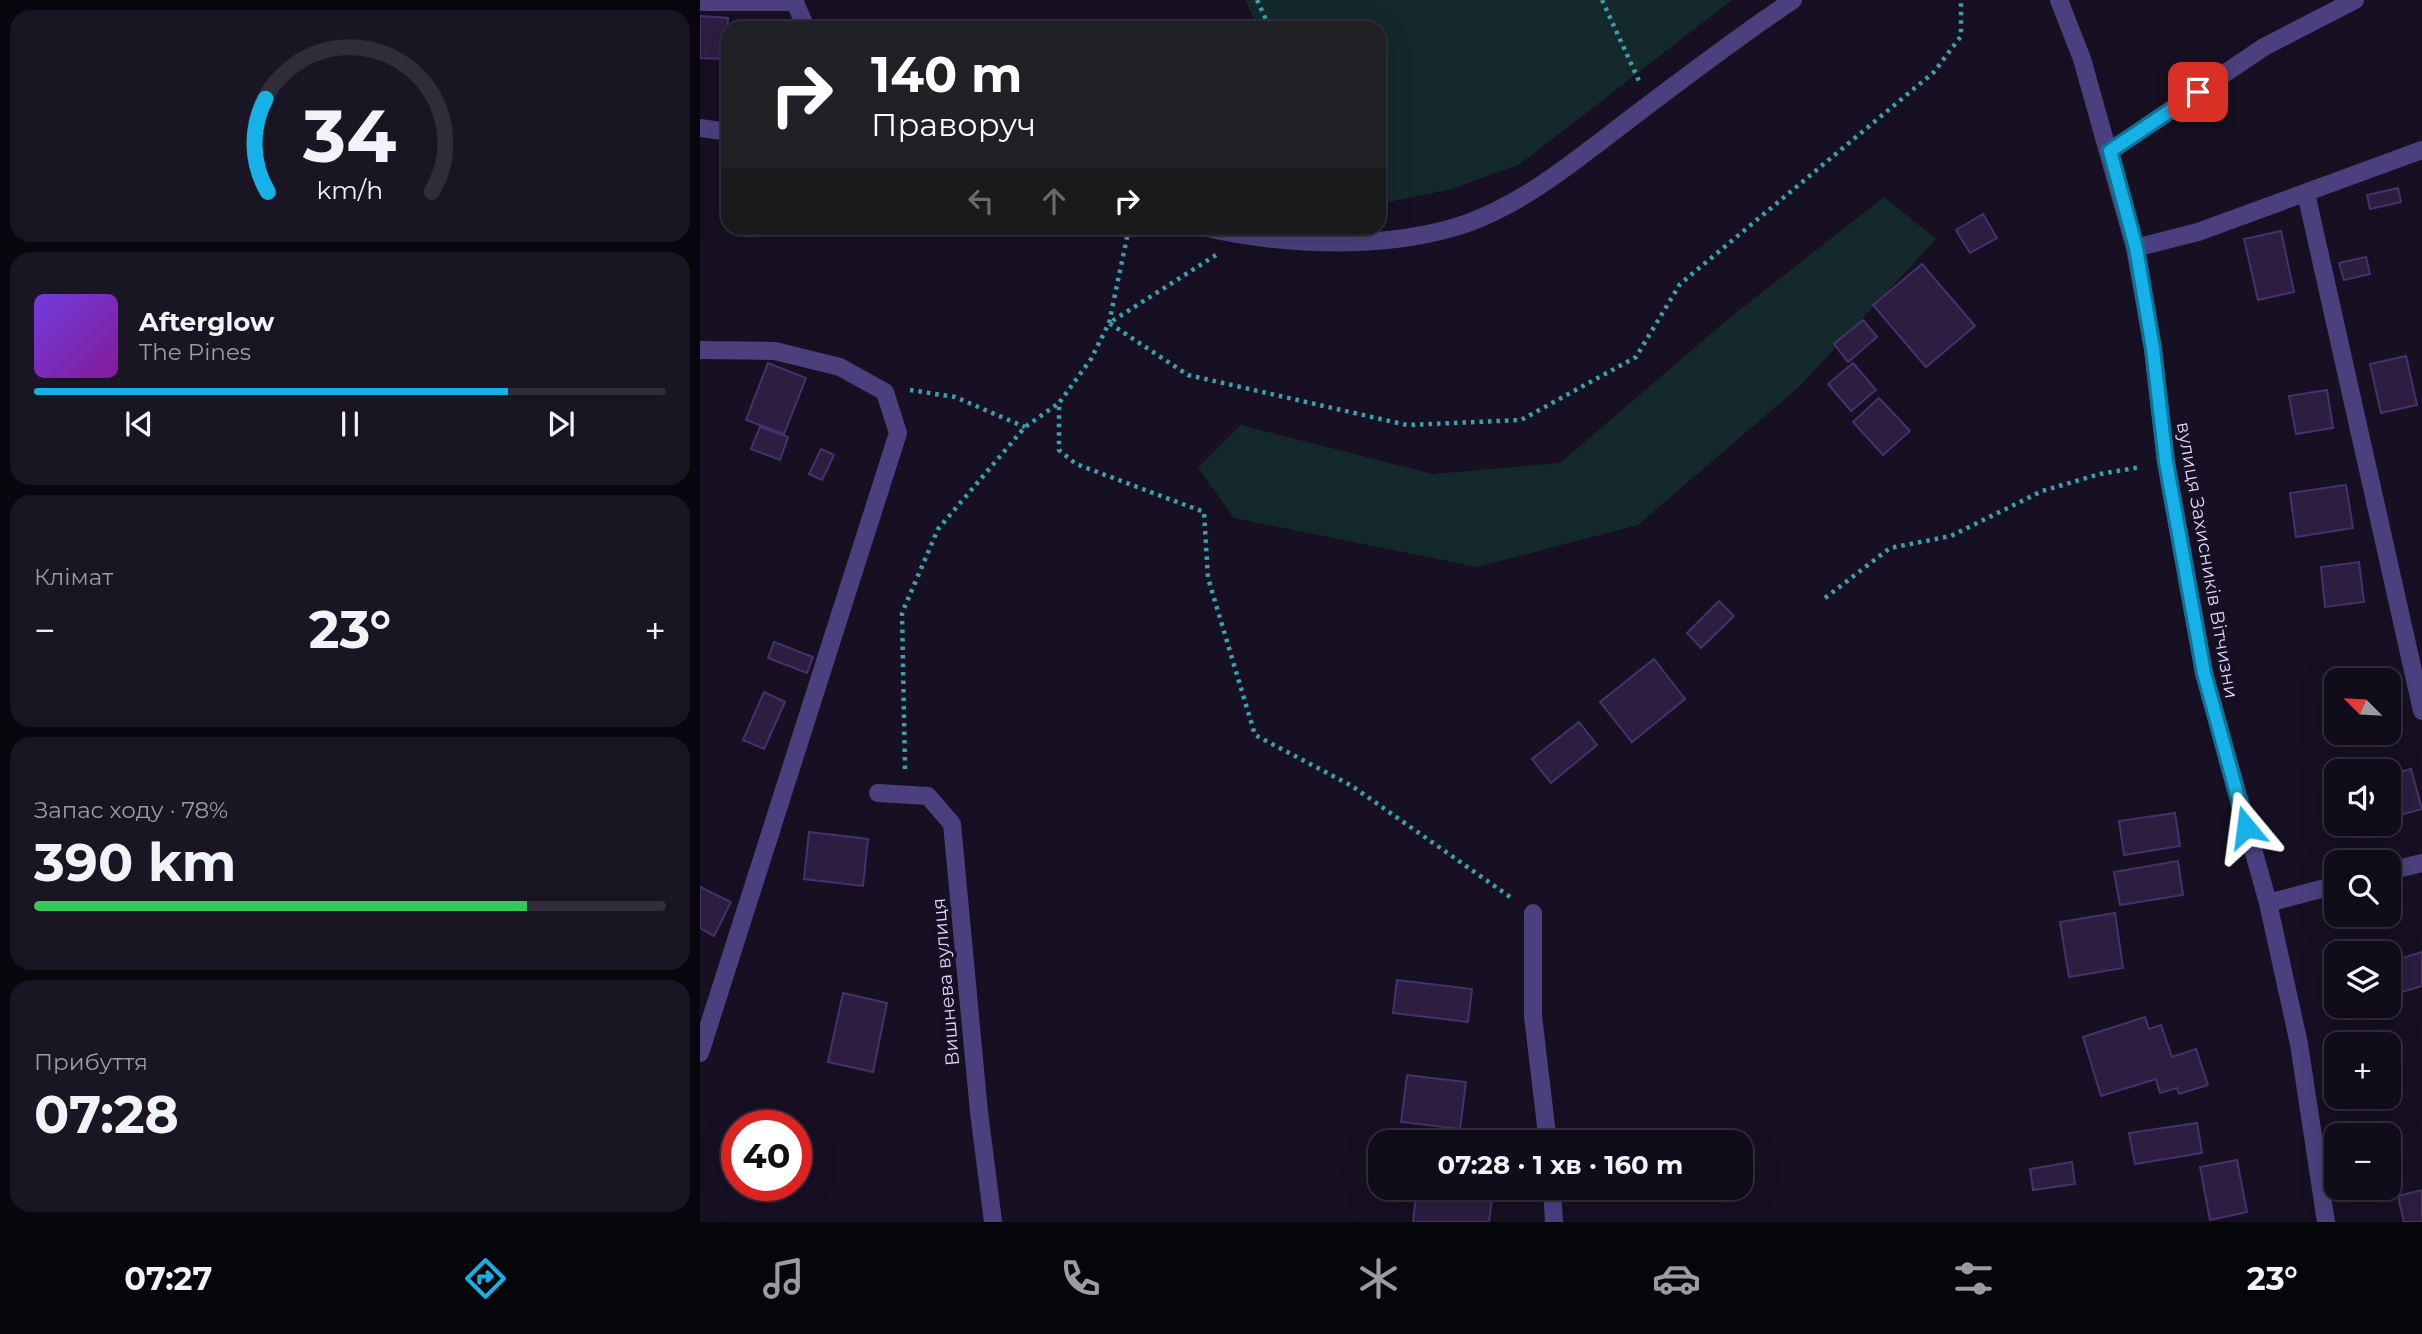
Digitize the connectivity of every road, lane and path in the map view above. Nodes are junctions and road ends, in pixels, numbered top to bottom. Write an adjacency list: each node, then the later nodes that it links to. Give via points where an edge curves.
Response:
1 (1257, 0): 10 (path)
2 (1602, 0): 11 (path)
3 (1793, 0): 11 (street)
4 (1961, 0): 21 (path, via 1961,36 1934,72 1679,284 1636,357 1521,420 1407,425 1188,375)
5 (2059, 0): 15 (street, вулиця Захисників Вітчизни)
6 (2356, 0): 15 (street, via 2264,47)
7 (795, 1): 8 (street); 9 (street)
8 (700, 2)
9 (803, 21)
10 (1267, 21)
11 (1649, 104): 19 (street, via 1528,194 1464,224 1394,238 1312,243)
12 (700, 128): 13 (street)
13 (721, 131)
14 (2422, 150): 16 (street)
15 (2110, 151): 20 (street, вулиця Захисників Вітчизни)
16 (2306, 193): 20 (street, via 2198,232); 28 (street)
17 (1128, 235): 21 (path)
18 (1245, 235): 21 (path)
19 (1254, 235)
20 (2136, 248): 26 (street, вулиця Захисників Вітчизни)
21 (1109, 323): 24 (path, via 1091,359)
22 (700, 350): 23 (street, via 775,351 840,367)
23 (885, 392): 25 (path, via 919,389 955,397); 36 (street, via 898,433)
24 (1059, 403): 25 (path); 35 (path, via 1059,450 1076,464 1204,512 1209,578 1255,735 1352,786)
25 (1025, 427): 30 (path, via 938,528 902,613)
26 (2166, 462): 27 (path, via 2099,474 2042,491 1951,537 1890,548); 34 (street, вулиця Захисників Вітчизни, via 2204,673)
27 (1825, 598)
28 (2422, 711)
29 (878, 793): 30 (street, Вишнева вулиця)
30 (906, 794): 39 (street, Вишнева вулиця, via 928,796 952,824)
31 (2422, 863): 32 (street)
32 (2401, 869)
33 (2324, 888): 34 (street)
34 (2268, 903): 41 (street, вулиця Захисників Вітчизни, via 2299,1044)
35 (1533, 913): 37 (street, via 1533,1016)
36 (700, 1054)
37 (1546, 1130)
38 (1553, 1200): 40 (street)
39 (993, 1222)
40 (1554, 1222)
41 (2326, 1222)

